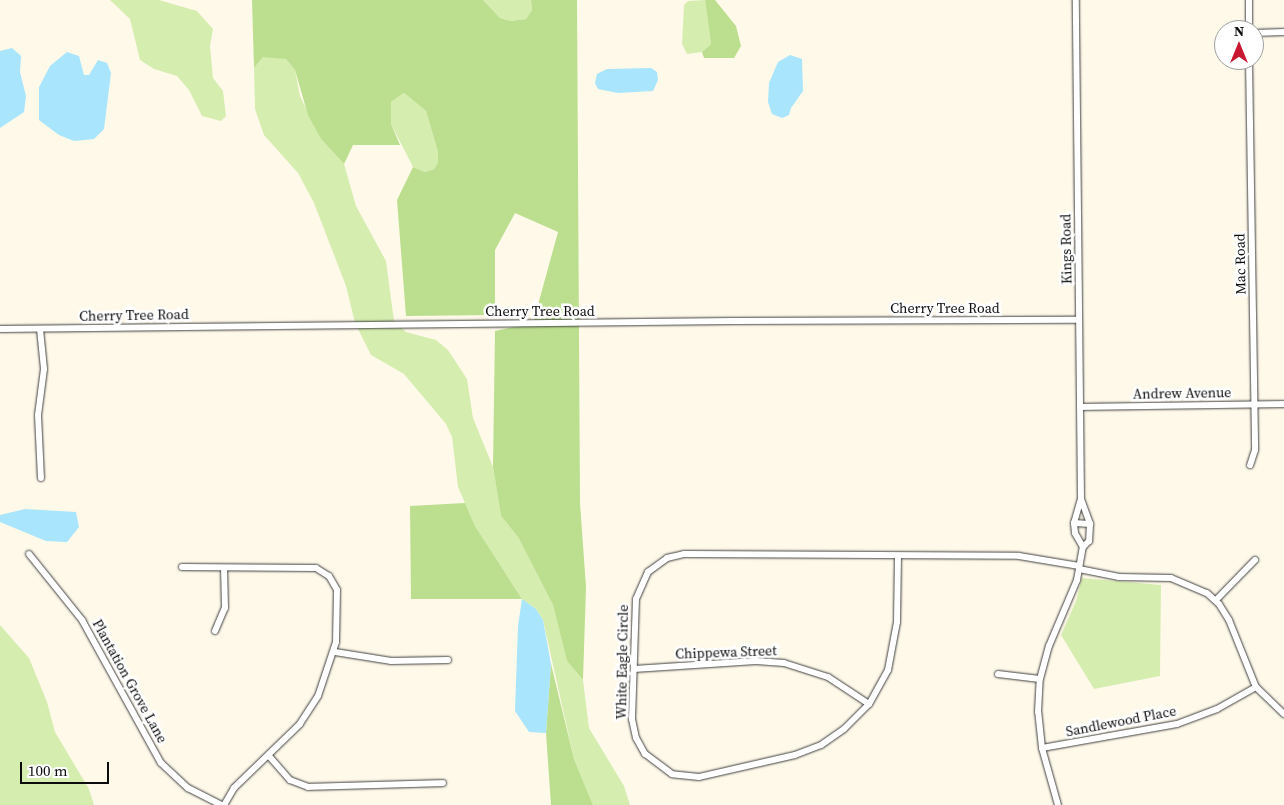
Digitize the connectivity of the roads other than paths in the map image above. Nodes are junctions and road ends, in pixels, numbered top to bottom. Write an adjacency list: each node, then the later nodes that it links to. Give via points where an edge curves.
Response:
1 (1076, 0): 7 (street, Kings Road)
2 (1249, 0): 3 (street)
3 (1249, 20)
4 (1284, 32): 5 (street)
5 (1264, 33)
6 (1249, 70): 10 (street, Mac Road)
7 (1079, 320): 9 (street, Cherry Tree Road, via 733,320); 12 (street, Kings Road)
8 (0, 329): 9 (street, Cherry Tree Road)
9 (40, 329): 14 (street, via 44,369 38,415)
10 (1255, 404): 11 (street, Andrew Avenue); 12 (street, Andrew Avenue); 13 (street, Mac Road, via 1255,455)
11 (1284, 404)
12 (1080, 407): 15 (street, Kings Road)
13 (1250, 465)
14 (41, 478)
15 (1081, 498): 16 (street, Kings Road); 17 (street, Kings Road)
16 (1074, 523): 17 (street); 18 (street, via 1075,533)
17 (1090, 524): 18 (street, via 1089,541)
18 (1083, 547): 24 (street)
19 (29, 554): 38 (street, Plantation Grove Lane, via 82,620 161,763 188,788)
20 (898, 556): 24 (street, White Eagle Circle, via 1019,556); 29 (street, White Eagle Circle, via 684,554 667,558 648,572 638,589); 33 (street, White Eagle Circle, via 895,640 888,670)
21 (1255, 560): 25 (street)
22 (182, 567): 23 (street)
23 (224, 568): 26 (street, via 225,608); 27 (street, via 312,568 326,573 337,590)
24 (1079, 568): 25 (street, White Eagle Circle, via 1104,575 1179,580); 31 (street)
25 (1216, 600): 32 (street, via 1229,620)
26 (215, 631)
27 (335, 652): 28 (street, via 392,661); 36 (street, via 310,710)
28 (448, 660)
29 (634, 669): 33 (street, Chippewa Street, via 756,661 784,663 828,677); 33 (street, White Eagle Circle, via 632,720 640,747 659,767 685,777 706,776 808,750 844,729)
30 (998, 674): 31 (street)
31 (1040, 679): 35 (street, via 1038,712)
32 (1256, 687): 34 (street); 35 (street, Sandlewood Place, via 1216,709 1177,724)
33 (869, 704)
34 (1284, 714)
35 (1042, 748): 39 (street)
36 (269, 756): 37 (street, via 290,780 308,787); 38 (street, via 234,788)
37 (443, 782)
38 (222, 805)
39 (1058, 805)

